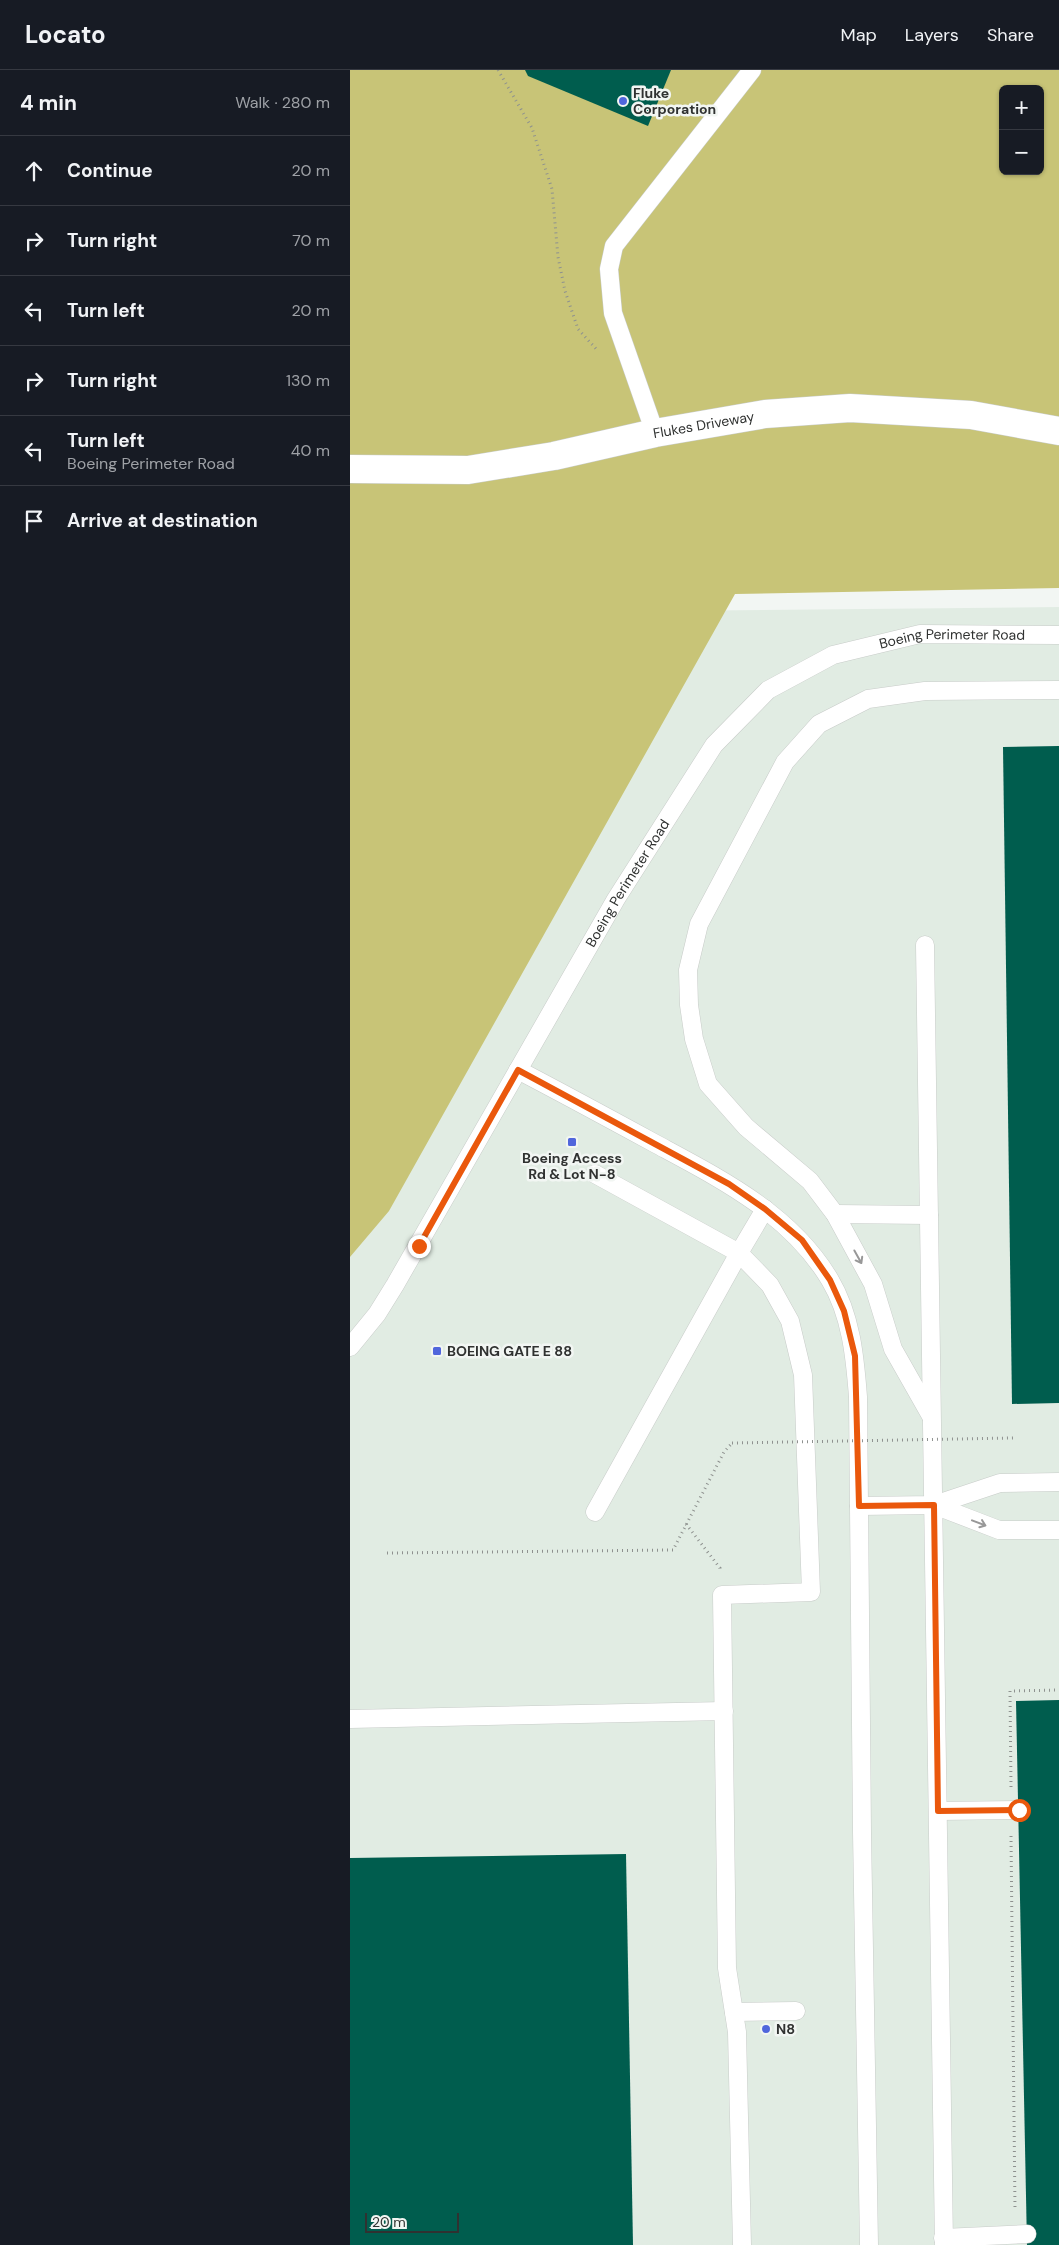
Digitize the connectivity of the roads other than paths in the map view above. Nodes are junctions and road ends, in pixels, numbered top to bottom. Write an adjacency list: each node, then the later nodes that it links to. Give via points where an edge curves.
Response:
1 (752, 70): 3 (lane, via 614,246 609,269 614,313)
2 (1059, 431): 3 (street, Flukes Driveway, via 971,416 850,408 765,414)
3 (655, 433): 4 (street, Flukes Driveway, via 554,456 468,470)
4 (350, 469)
5 (1059, 636): 8 (lane, Boeing Perimeter Road, via 920,634 833,655 768,690 714,745 616,899)
6 (1059, 690): 11 (lane, via 925,691 868,699 819,724 785,762 699,924 688,970 689,1005 694,1039 708,1084 746,1127 810,1181)
7 (925, 946): 12 (lane)
8 (518, 1070): 10 (lane, via 729,1184); 14 (lane, Boeing Perimeter Road, via 395,1285)
9 (595, 1174): 13 (lane)
10 (765, 1209): 13 (lane); 18 (lane, via 802,1240 830,1280 844,1311 855,1356)
11 (835, 1214): 12 (lane); 15 (lane, one-way to 15, via 873,1284 893,1349)
12 (929, 1215): 15 (lane)
13 (739, 1253): 19 (lane); 21 (lane, via 770,1286 790,1321 802,1375 811,1592 722,1595)
14 (350, 1347)
15 (932, 1418): 17 (lane)
16 (1059, 1482): 17 (lane, via 1000,1483)
17 (934, 1505): 18 (lane); 20 (lane, one-way to 20, via 999,1530); 24 (lane)
18 (859, 1506): 30 (lane)
19 (595, 1512)
20 (1059, 1530)
21 (724, 1711): 22 (lane); 26 (lane, via 727,1968)
22 (350, 1719)
23 (1019, 1810): 24 (lane)
24 (938, 1811): 28 (lane)
25 (796, 2011): 26 (lane)
26 (734, 2012): 29 (lane)
27 (1027, 2234): 28 (lane)
28 (944, 2241)
29 (742, 2245)
30 (869, 2245)

